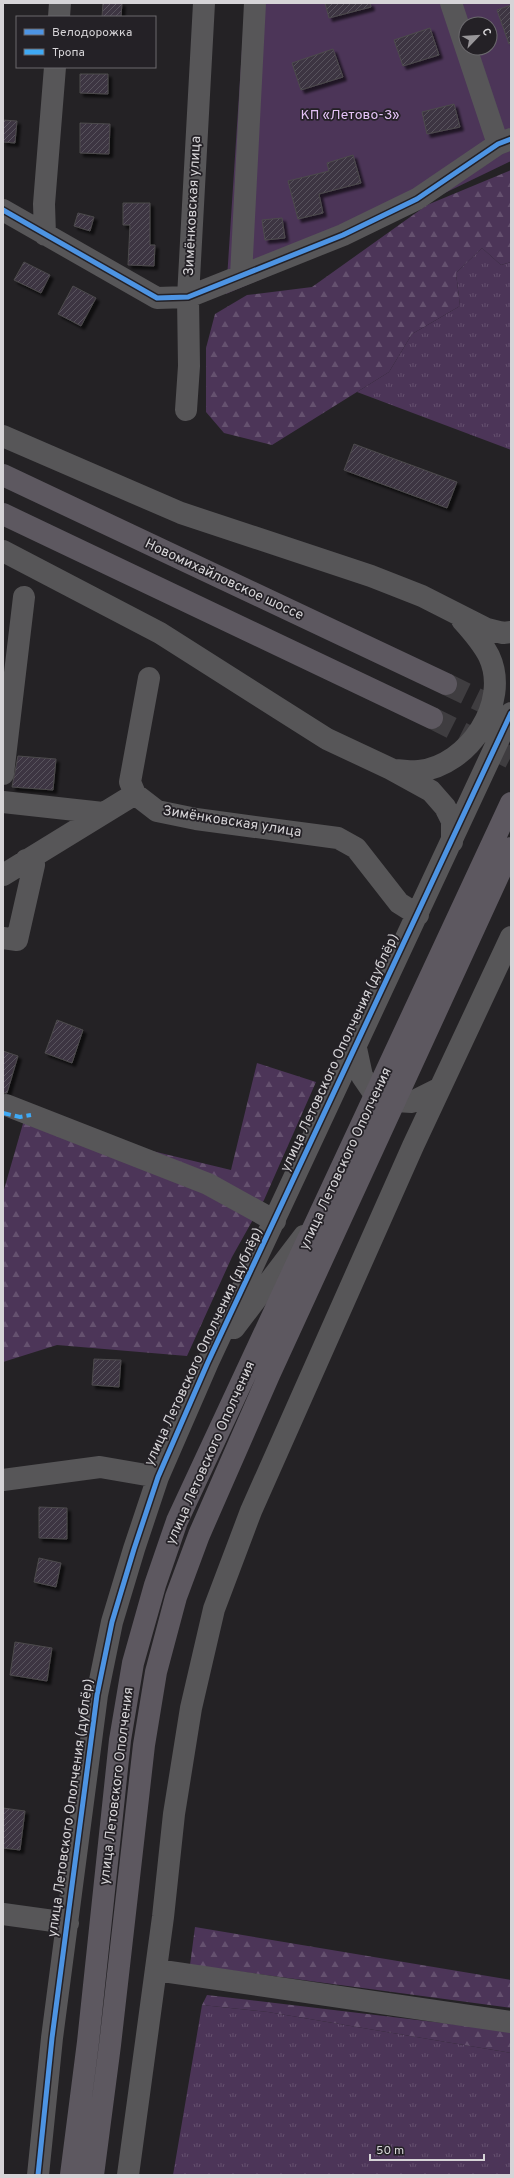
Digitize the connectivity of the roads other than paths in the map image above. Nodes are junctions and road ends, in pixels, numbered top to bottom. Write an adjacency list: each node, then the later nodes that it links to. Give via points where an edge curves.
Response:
1 (60, 3): 5 (street)
2 (204, 3): 13 (street, Зимёнковская улица)
3 (255, 3): 12 (street)
4 (451, 3): 6 (street)
5 (59, 16)
6 (458, 24)
7 (469, 56): 9 (street)
8 (55, 68): 11 (street, via 44,204)
9 (504, 142): 12 (street, via 417,199 343,235)
10 (3, 210): 11 (street)
11 (45, 235): 13 (street, via 157,298)
12 (241, 276): 13 (street)
13 (188, 297): 14 (street, Зимёнковская улица, via 189,366)
14 (186, 410)
15 (3, 436): 20 (street, via 181,513 371,576 422,596)
16 (3, 475): 23 (main road, Новомихайловское шоссе)
17 (3, 514): 25 (main road)
18 (3, 551): 26 (street, via 160,633 327,739)
19 (24, 597): 27 (street)
20 (456, 614): 21 (street, via 487,628 503,633); 26 (street, via 478,638 490,657 495,677 494,698 486,718 476,737 466,748 440,765 420,771)
21 (511, 632)
22 (149, 678): 28 (street, via 130,782)
23 (446, 684)
24 (511, 713): 32 (street, улица Летовского Ополчения (дублёр))
25 (432, 718)
26 (391, 769): 32 (street, via 431,791 438,798 452,821)
27 (3, 774)
28 (135, 794): 31 (street); 36 (street, Зимёнковская улица, via 158,811 196,819 338,838 356,848 399,903)
29 (3, 802): 31 (street)
30 (511, 803): 41 (main road, улица Летовского Ополчения)
31 (103, 813): 34 (street)
32 (452, 843): 36 (street, улица Летовского Ополчения (дублёр))
33 (511, 848): 41 (main road, улица Летовского Ополчения)
34 (26, 860): 35 (street); 38 (street, via 34,865 17,940)
35 (3, 875)
36 (418, 915): 39 (street, улица Летовского Ополчения (дублёр))
37 (511, 937): 40 (street)
38 (3, 938)
39 (356, 1048): 41 (street, via 362,1076); 44 (street, улица Летовского Ополчения (дублёр))
40 (440, 1088): 41 (street, via 412,1102); 50 (street, via 251,1511 214,1609 189,1724 174,1814)
41 (385, 1098): 43 (main road, улица Летовского Ополчения); 54 (main road, улица Летовского Ополчения, via 199,1535 176,1596 156,1672 144,1745)
42 (6, 1105): 44 (street, via 208,1184)
43 (320, 1216): 45 (street); 53 (main road, улица Летовского Ополчения, via 177,1521 155,1585 133,1663 120,1740 89,2034)
44 (275, 1220): 45 (street, улица Летовского Ополчения (дублёр))
45 (208, 1362): 46 (street, улица Летовского Ополчения (дублёр))
46 (158, 1478): 47 (street, via 100,1467); 49 (street, улица Летовского Ополчения (дублёр), via 111,1629 97,1695)
47 (3, 1480)
48 (3, 1914): 49 (street)
49 (68, 1923): 52 (street, улица Летовского Ополчения (дублёр), via 52,2038)
50 (156, 1970): 51 (street); 55 (street)
51 (511, 2022)
52 (38, 2175)
53 (71, 2175)
54 (93, 2175)
55 (128, 2175)

